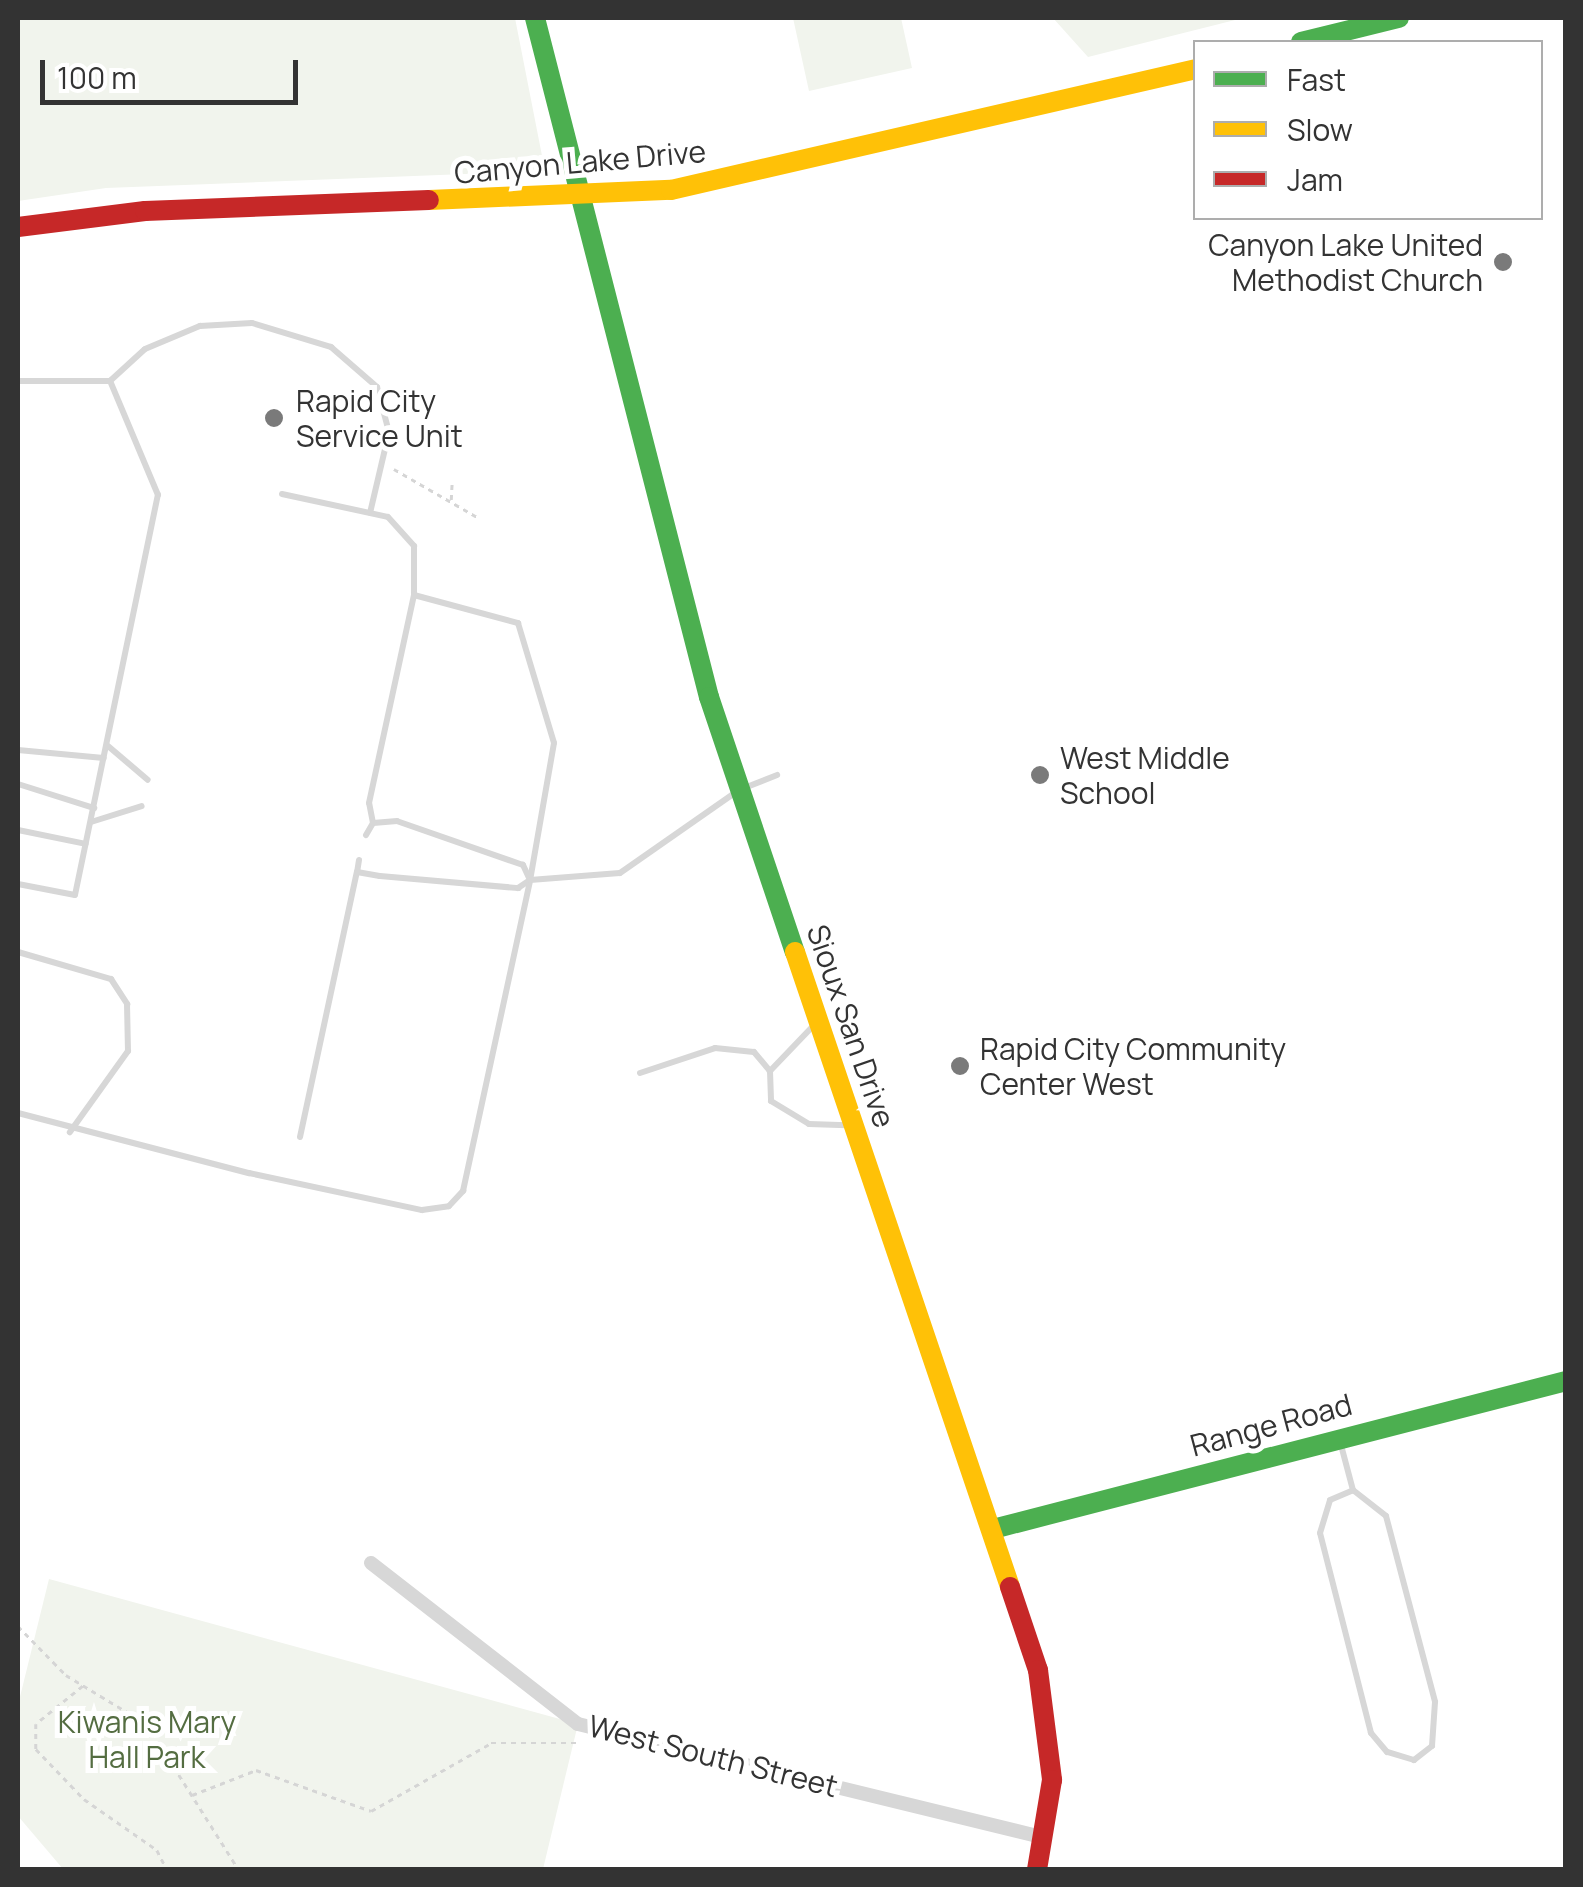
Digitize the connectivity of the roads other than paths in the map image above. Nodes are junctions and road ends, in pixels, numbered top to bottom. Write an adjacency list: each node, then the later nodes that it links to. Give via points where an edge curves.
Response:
1 (535, 18): 5 (street, Sioux San Drive)
2 (1399, 18): 3 (street)
3 (1309, 40)
4 (1193, 70): 5 (street, Canyon Lake Drive, via 806,165)
5 (578, 198): 6 (street, Canyon Lake Drive, via 177,209); 18 (street, Sioux San Drive)
6 (18, 227)
7 (18, 381): 8 (lane)
8 (110, 381): 10 (lane, via 146,349 200,326 252,323 331,347 377,387 384,452); 12 (lane, via 158,495)
9 (282, 494): 10 (lane)
10 (370, 513): 11 (lane, via 405,527)
11 (414, 595): 22 (lane, via 369,802); 28 (lane, via 518,623 537,668 554,743)
12 (108, 746): 14 (lane); 16 (lane)
13 (18, 750): 14 (lane)
14 (104, 758): 20 (lane)
15 (777, 775): 18 (lane)
16 (148, 780)
17 (18, 784): 20 (lane)
18 (739, 790): 28 (lane, via 620,873); 31 (street, Sioux San Drive)
19 (142, 806): 21 (lane)
20 (94, 808): 21 (lane)
21 (91, 822): 25 (lane)
22 (373, 822): 24 (lane); 28 (lane, via 397,821 491,852 524,865)
23 (18, 830): 25 (lane)
24 (366, 835)
25 (86, 844): 29 (lane, via 75,895)
26 (360, 860): 27 (lane)
27 (356, 872): 28 (lane, via 518,888); 37 (lane)
28 (530, 880): 36 (lane, via 463,1191 449,1206 422,1210)
29 (18, 884)
30 (18, 952): 36 (lane, via 111,979 127,1004 128,1050)
31 (818, 1022): 32 (lane); 35 (street, Sioux San Drive)
32 (770, 1071): 33 (lane, via 754,1052 715,1048); 35 (lane, via 775,1106 809,1124)
33 (640, 1073)
34 (18, 1113): 36 (lane)
35 (854, 1125): 41 (street, Sioux San Drive)
36 (70, 1132)
37 (300, 1137)
38 (1566, 1381): 39 (street, Range Road)
39 (1339, 1438): 40 (lane); 41 (street, Range Road)
40 (1353, 1490): 40 (lane, via 1386,1516 1435,1702 1432,1746 1414,1760 1386,1752 1371,1733 1320,1533 1330,1500)
41 (993, 1529): 43 (street, Sioux San Drive, via 1049,1722)
42 (372, 1564): 43 (street, West South Street, via 594,1728)
43 (1044, 1838): 44 (street, Sioux San Drive)
44 (1037, 1870)

